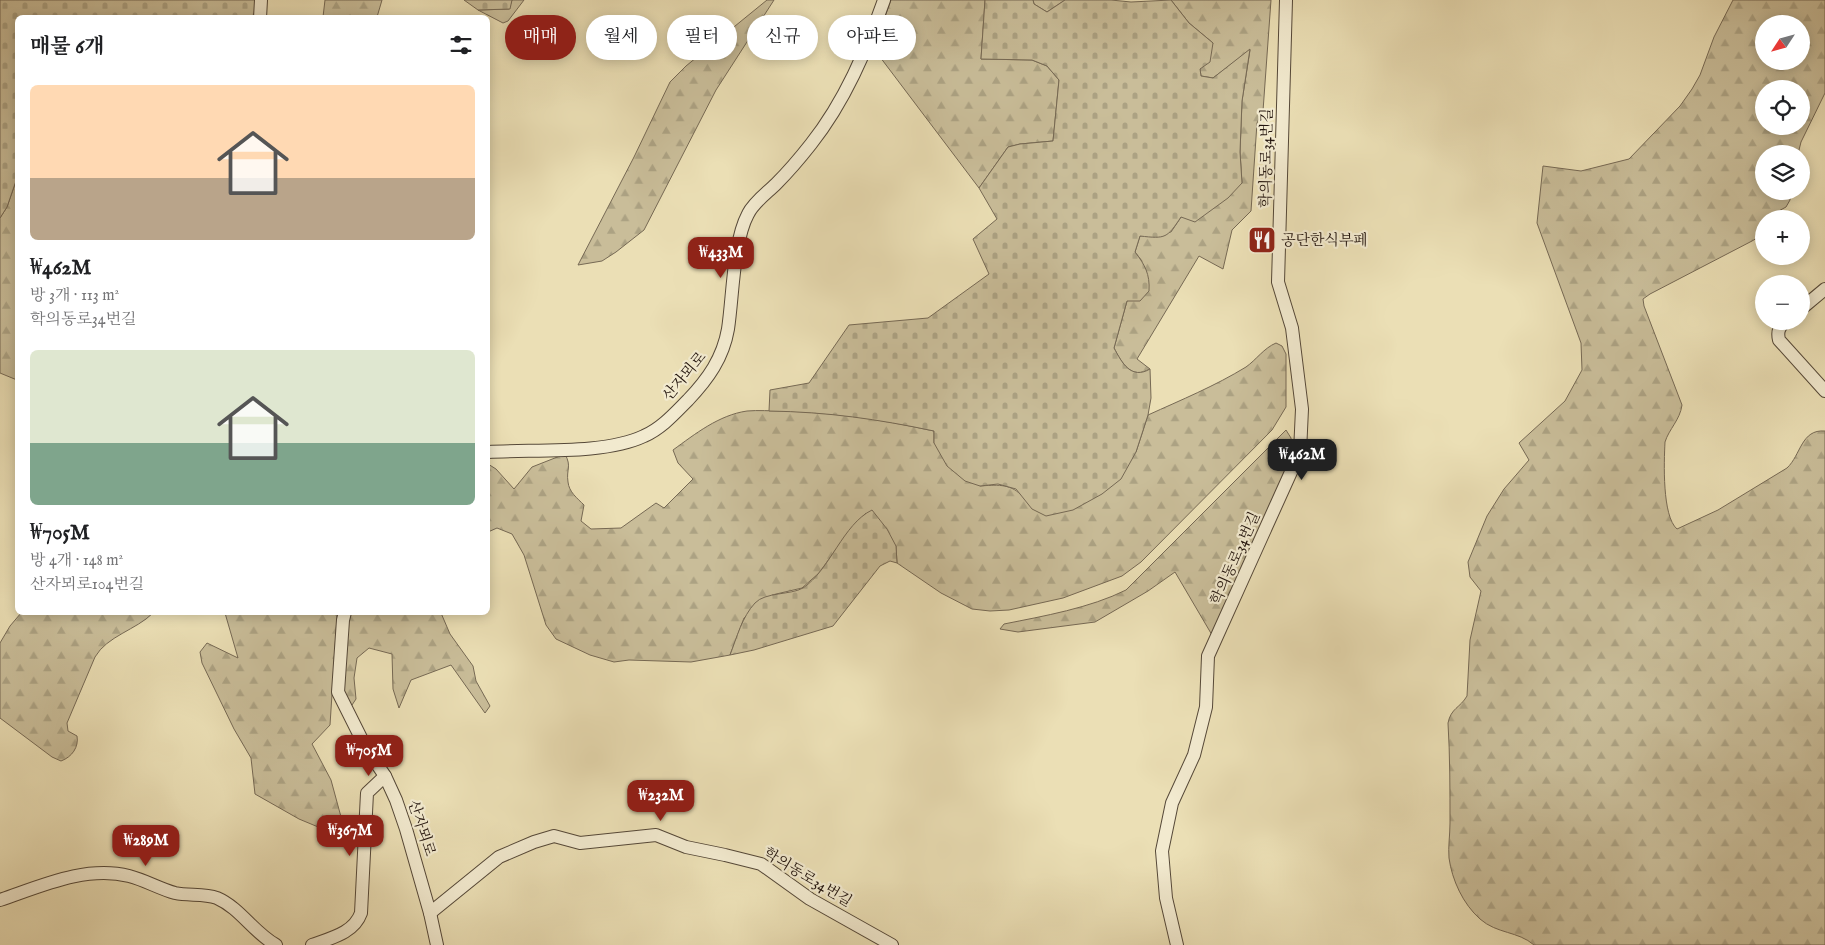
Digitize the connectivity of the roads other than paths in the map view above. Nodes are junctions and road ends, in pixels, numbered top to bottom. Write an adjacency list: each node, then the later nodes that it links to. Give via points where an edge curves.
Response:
1 (261, 0): 4 (street)
2 (884, 0): 9 (street, 산자뫼로, via 868,44 842,98 795,164 748,212 739,243 724,347 709,376 693,395 662,425 630,442 585,448)
3 (1286, 0): 18 (street, 학의동로34번길, via 1278,282 1292,328 1302,409 1300,452 1208,656 1206,707 1194,755 1172,802 1162,851 1166,898)
4 (260, 15)
5 (1825, 289): 6 (street)
6 (1810, 302)
7 (1779, 330): 8 (street, via 1779,340)
8 (1825, 391)
9 (490, 452)
10 (342, 615): 11 (street, 산자뫼로, via 338,692 366,748)
11 (385, 776): 13 (street, 산자뫼로, via 406,828); 15 (street, via 368,793 358,921 346,931)
12 (0, 900): 14 (street, via 80,875 102,872 129,876 185,895 217,898)
13 (430, 913): 16 (street, 산자뫼로); 17 (street, 학의동로34번길, via 499,858 534,842 554,836 580,843 656,835 686,848 761,864 810,899)
14 (276, 945)
15 (312, 945)
16 (437, 945)
17 (892, 945)
18 (1177, 945)

